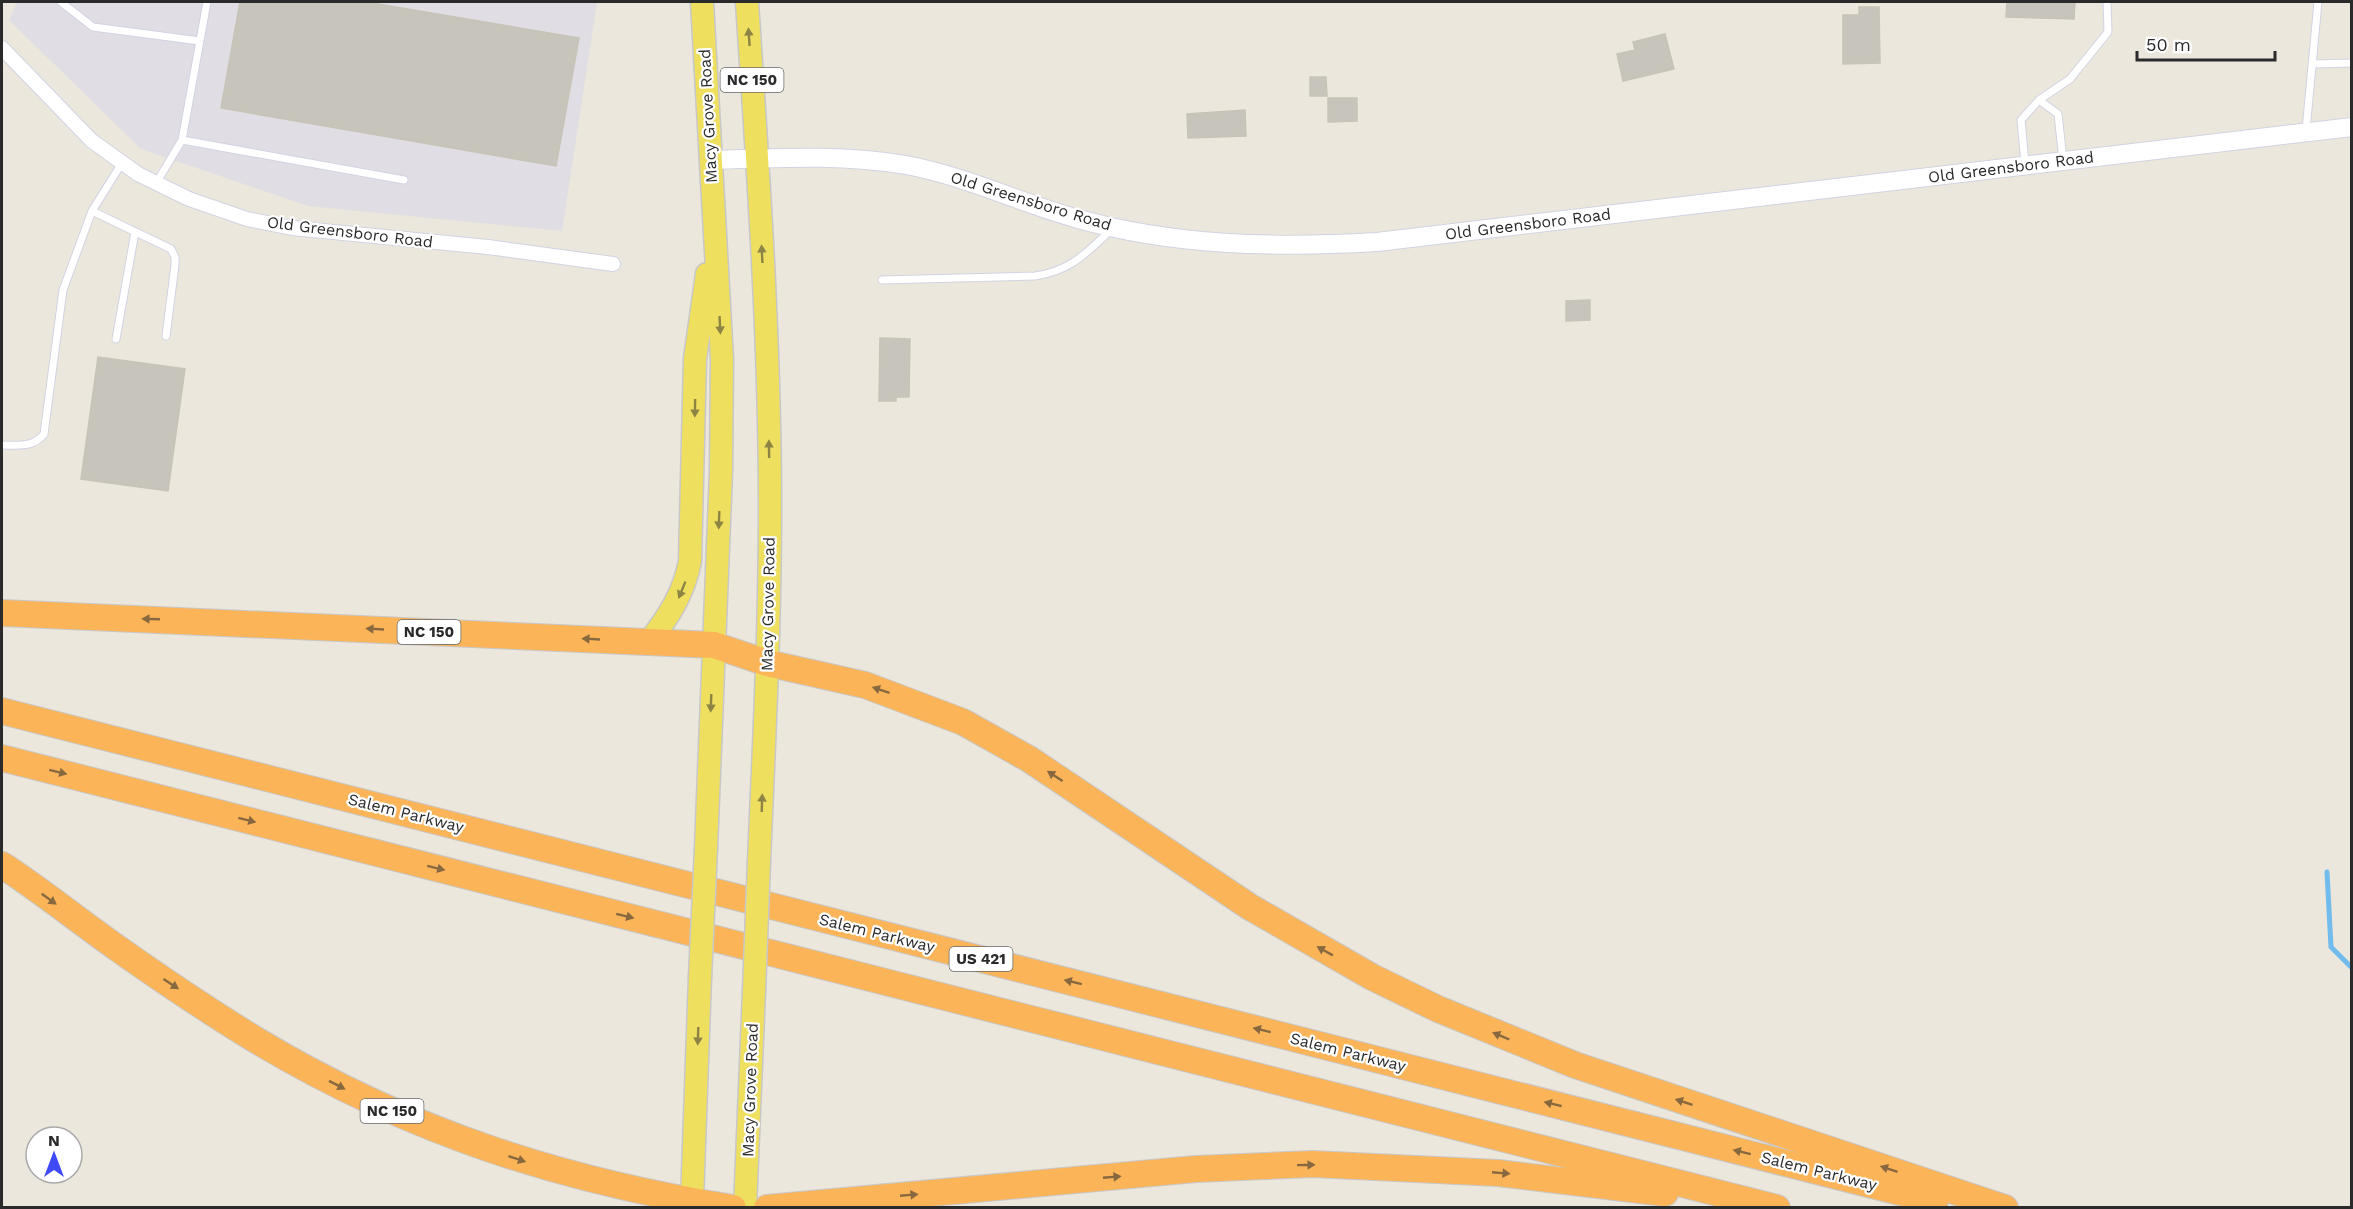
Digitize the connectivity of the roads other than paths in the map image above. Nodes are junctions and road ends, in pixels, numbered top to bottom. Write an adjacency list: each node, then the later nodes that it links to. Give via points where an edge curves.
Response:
1 (61, 2): 7 (lane, via 93,27)
2 (207, 2): 7 (lane)
3 (702, 2): 16 (main road, Macy Grove Road / NC 150)
4 (747, 2): 15 (main road, Macy Grove Road / NC 150, one-way to 4)
5 (2107, 2): 11 (lane, via 2108,32 2070,79)
6 (2318, 2): 10 (lane)
7 (200, 41): 14 (lane)
8 (2, 48): 18 (street, Old Greensboro Road, via 93,141)
9 (2352, 63): 10 (lane)
10 (2312, 64): 13 (lane)
11 (2039, 100): 17 (lane, via 2058,114); 19 (lane, via 2021,120)
12 (2352, 127): 13 (street, Old Greensboro Road)
13 (2305, 133): 17 (street, Old Greensboro Road)
14 (182, 140): 20 (lane); 21 (lane)
15 (757, 159): 16 (street, Old Greensboro Road); 24 (street, Old Greensboro Road, via 831,158 905,165); 34 (main road, Macy Grove Road / NC 150, one-way to 15, via 769,408)
16 (711, 160): 23 (main road, Macy Grove Road / NC 150)
17 (2063, 161): 19 (street, Old Greensboro Road)
18 (122, 163): 21 (street, Old Greensboro Road); 22 (lane)
19 (2025, 166): 24 (street, Old Greensboro Road, via 1377,242 1250,245)
20 (404, 180)
21 (156, 185): 26 (street, Old Greensboro Road, via 247,219 292,228)
22 (93, 211): 25 (lane); 30 (lane, via 63,290 44,434 28,445)
23 (714, 225): 32 (main road, NC 150, one-way to 32, via 695,359 690,561 676,604); 33 (main road, Macy Grove Road, one-way to 33, via 722,359)
24 (1113, 228): 27 (lane, via 1076,262 1049,274)
25 (135, 232): 28 (lane, via 171,249 175,257); 29 (lane)
26 (613, 264)
27 (882, 280)
28 (166, 336)
29 (116, 339)
30 (2, 445)
31 (2, 613): 32 (highway, NC 150, one-way to 31)
32 (650, 642): 33 (highway)
33 (714, 645): 34 (highway); 38 (main road, Macy Grove Road, one-way to 38, bridge)
34 (767, 663): 41 (main road, Macy Grove Road / NC 150, one-way to 34, bridge); 45 (highway, one-way to 34, via 1575,1065 1438,1009 1372,977 1250,907 1057,777 984,733 865,685)
35 (2, 711): 44 (highway, Salem Parkway / US 421, one-way to 35)
36 (2, 758): 43 (highway, one-way to 43)
37 (2, 865): 38 (highway, NC 150, one-way to 38, via 254,1039 365,1100 477,1146 528,1162)
38 (692, 1201): 40 (highway, NC 150)
39 (779, 1207): 42 (highway, one-way to 42, via 1196,1169 1313,1164 1498,1173)
40 (733, 1208)
41 (745, 1208)
42 (1772, 1208)
43 (1778, 1208)
44 (1961, 1208)
45 (2005, 1208)

